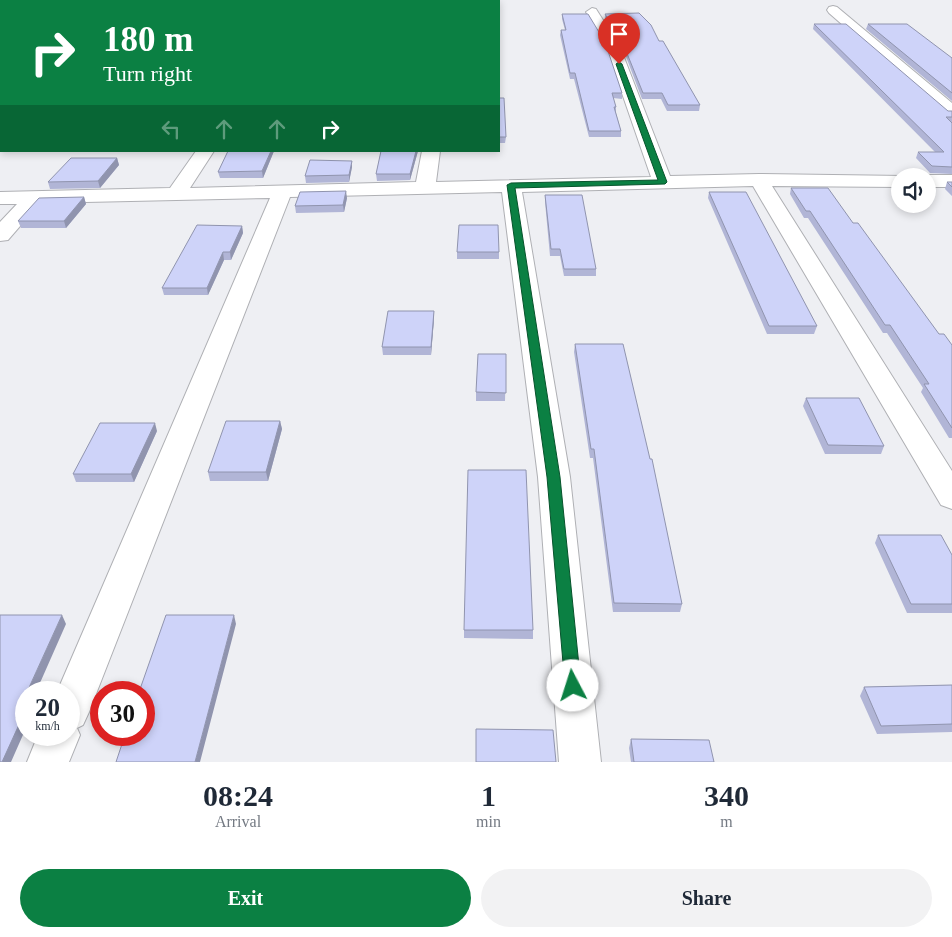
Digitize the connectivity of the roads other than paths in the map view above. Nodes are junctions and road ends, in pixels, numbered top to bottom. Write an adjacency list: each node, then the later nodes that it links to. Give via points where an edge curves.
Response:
1 (833, 10): 3 (street)
2 (592, 12): 10 (street, via 613,47)
3 (952, 111)
4 (204, 152): 14 (street)
5 (431, 152): 12 (street)
6 (759, 180): 7 (street); 10 (street); 18 (street)
7 (891, 181)
8 (936, 181): 9 (street)
9 (952, 181)
10 (662, 182): 11 (street)
11 (511, 185): 12 (street); 22 (street, via 554,477)
12 (425, 188): 13 (street)
13 (282, 193): 14 (street); 19 (street)
14 (176, 194): 15 (street)
15 (34, 197): 16 (street); 17 (street)
16 (0, 198)
17 (0, 235)
18 (952, 497)
19 (80, 685)
20 (55, 746): 21 (street)
21 (48, 762)
22 (580, 762)

